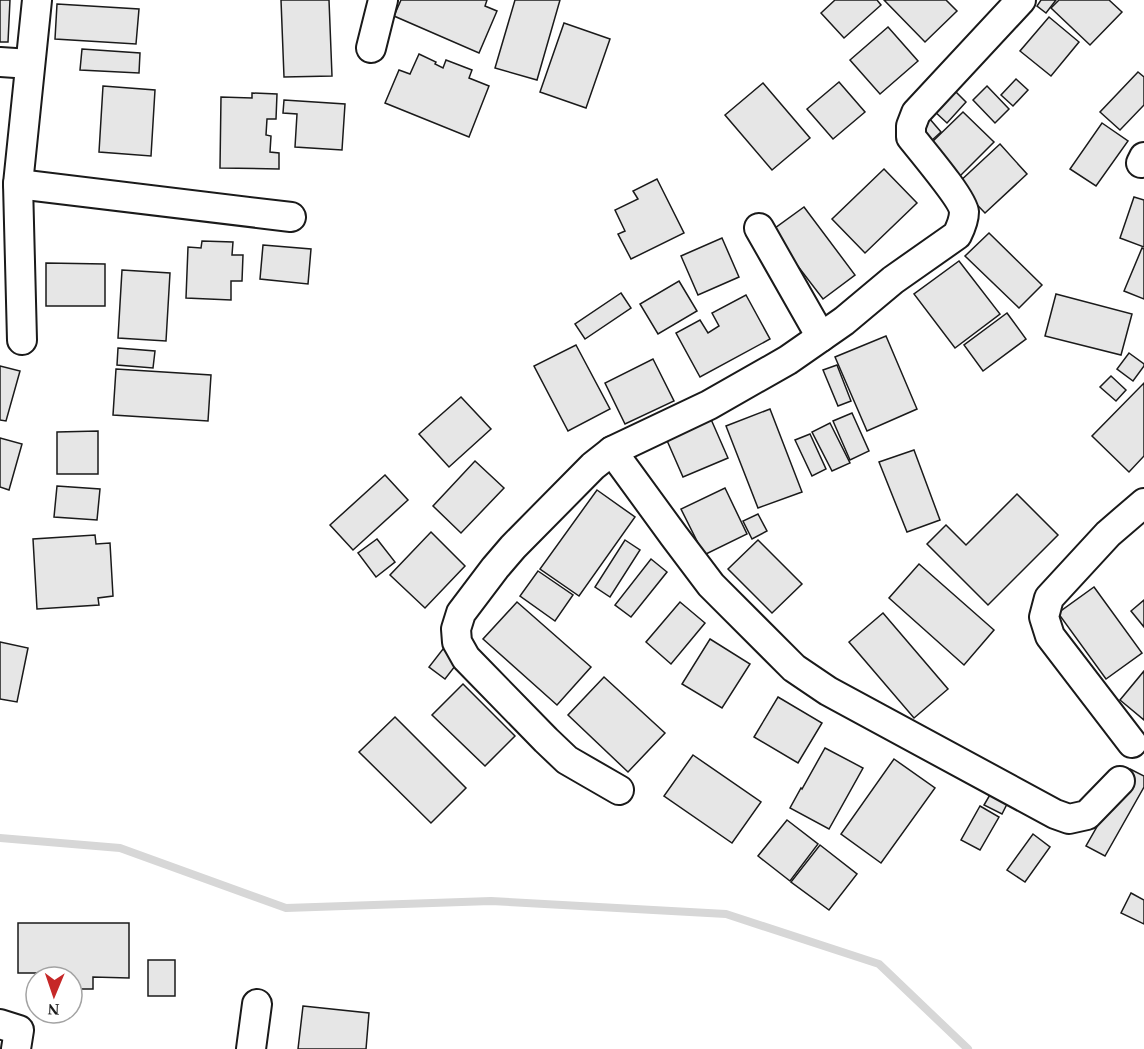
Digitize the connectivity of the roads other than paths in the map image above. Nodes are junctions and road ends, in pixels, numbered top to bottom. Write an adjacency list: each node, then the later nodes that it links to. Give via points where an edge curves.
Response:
1 (37, 0): 6 (street)
2 (383, 0): 4 (street)
3 (1021, 0): 10 (street, via 916,113 911,126 911,137 964,209 957,235)
4 (371, 48)
5 (0, 62): 6 (street)
6 (30, 63): 7 (street)
7 (18, 183): 8 (street); 11 (street)
8 (291, 217)
9 (759, 228): 10 (street)
10 (821, 337): 12 (street, via 709,405)
11 (22, 340)
12 (612, 451): 15 (street, via 711,585 794,668 828,691 1069,819 1087,815); 16 (street, via 513,547 461,613 456,629 457,642 466,658 546,740 567,760)
13 (1144, 503): 14 (street, via 1108,534 1049,598 1044,617 1050,636)
14 (1132, 742)
15 (1120, 781)
16 (619, 790)
17 (257, 1004): 20 (street)
18 (0, 1024): 19 (street, via 19,1030)
19 (16, 1049)
20 (251, 1049)

